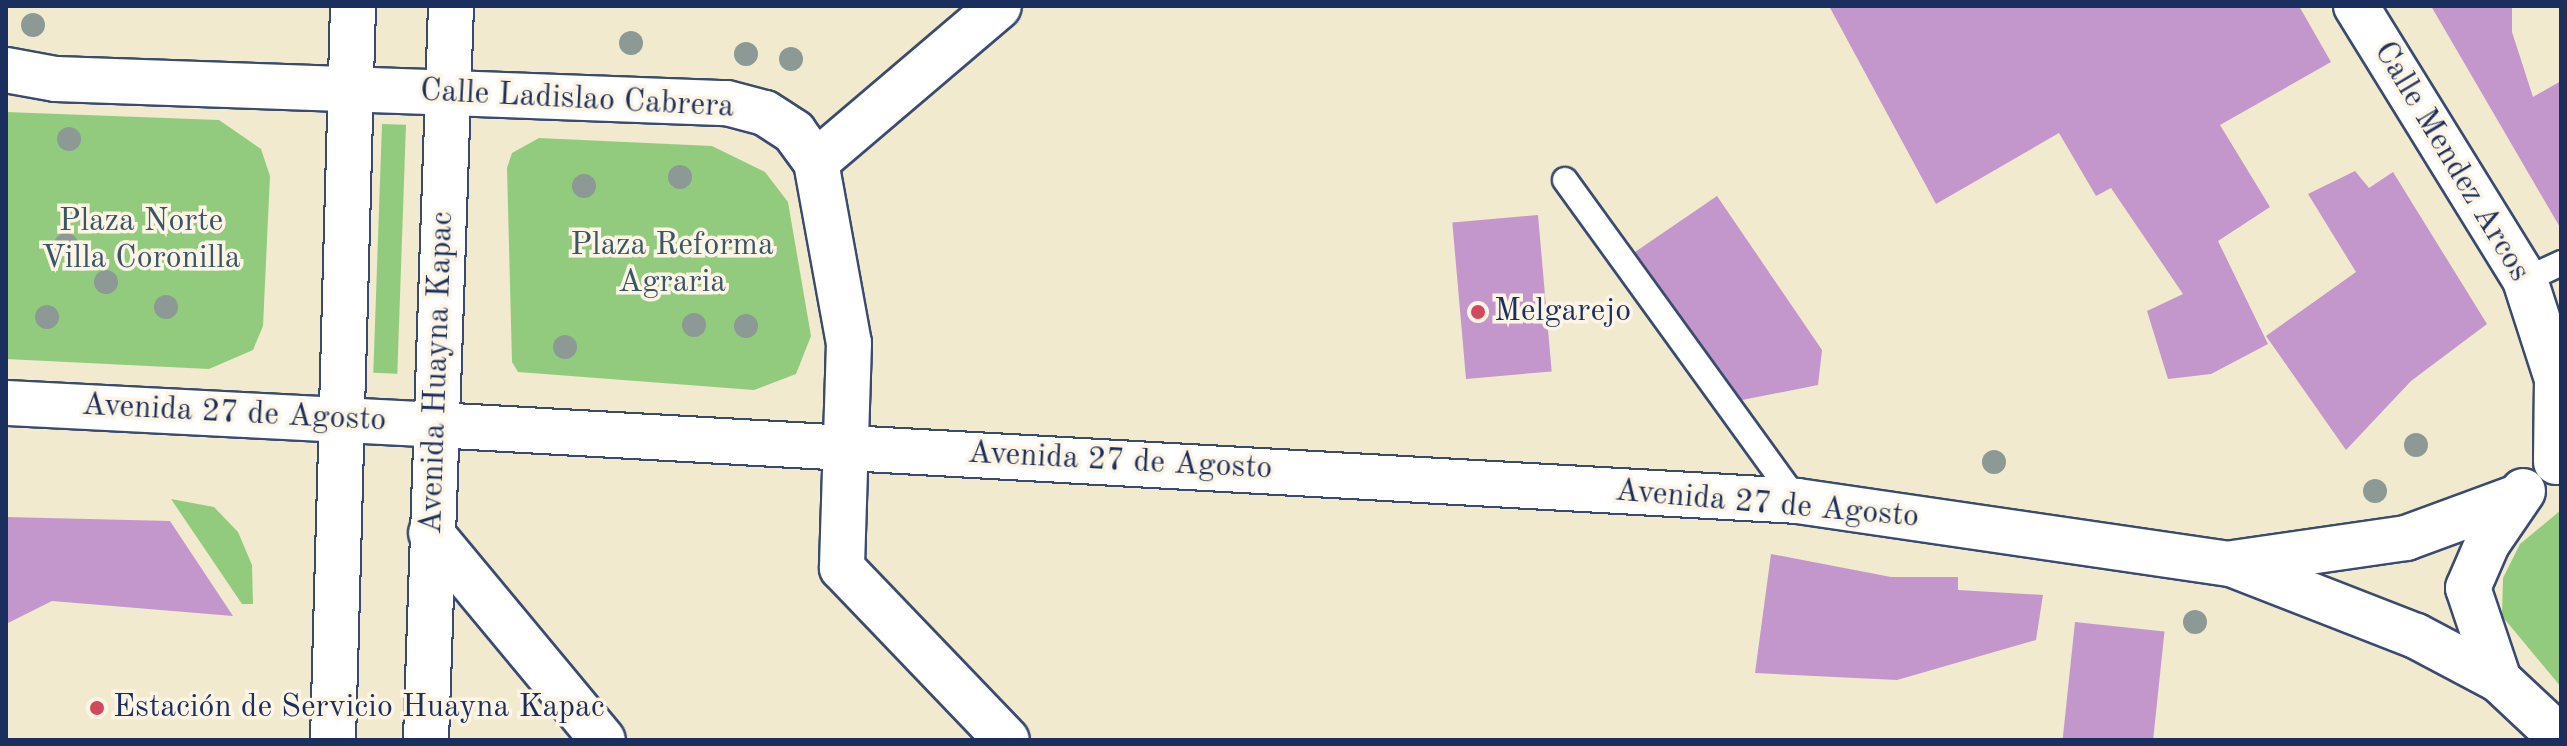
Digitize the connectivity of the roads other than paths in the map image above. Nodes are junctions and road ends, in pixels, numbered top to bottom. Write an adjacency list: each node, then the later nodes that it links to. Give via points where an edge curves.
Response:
1 (353, 6): 6 (street)
2 (451, 6): 7 (street, Avenida Huayna Kapac)
3 (999, 6): 8 (street)
4 (2356, 6): 10 (street, Calle Mendez Arcos)
5 (6, 70): 6 (street, Calle Ladislao Cabrera, via 56,79)
6 (351, 89): 7 (street, Calle Ladislao Cabrera); 12 (street)
7 (450, 93): 8 (street, Calle Ladislao Cabrera, via 727,103 765,113 794,132); 13 (street, Avenida Huayna Kapac)
8 (816, 162): 14 (street, Calle Ladislao Cabrera, via 849,343)
9 (1565, 180): 17 (lane)
10 (2543, 272): 15 (street, Calle Mendez Arcos, via 2557,379)
11 (6, 403): 12 (street, Avenida 27 de Agosto)
12 (339, 420): 13 (street, Avenida 27 de Agosto); 22 (street)
13 (435, 425): 14 (street, Avenida 27 de Agosto); 18 (street, Avenida Huayna Kapac)
14 (849, 446): 17 (street, Avenida 27 de Agosto); 25 (street, Calle Ladislao Cabrera, via 842,568)
15 (2558, 461): 16 (street, Calle Mendez Arcos)
16 (2515, 498): 19 (street, Avenida 27 de Agosto, via 2406,538); 20 (street, Calle Mendez Arcos, via 2468,588)
17 (1797, 501): 19 (street, Avenida 27 de Agosto)
18 (431, 533): 23 (street, Avenida Huayna Kapac); 24 (street)
19 (2231, 564): 20 (street, Avenida 27 de Agosto, via 2416,636)
20 (2499, 680): 21 (street)
21 (2561, 738)
22 (333, 740)
23 (426, 740)
24 (603, 740)
25 (1007, 740)

